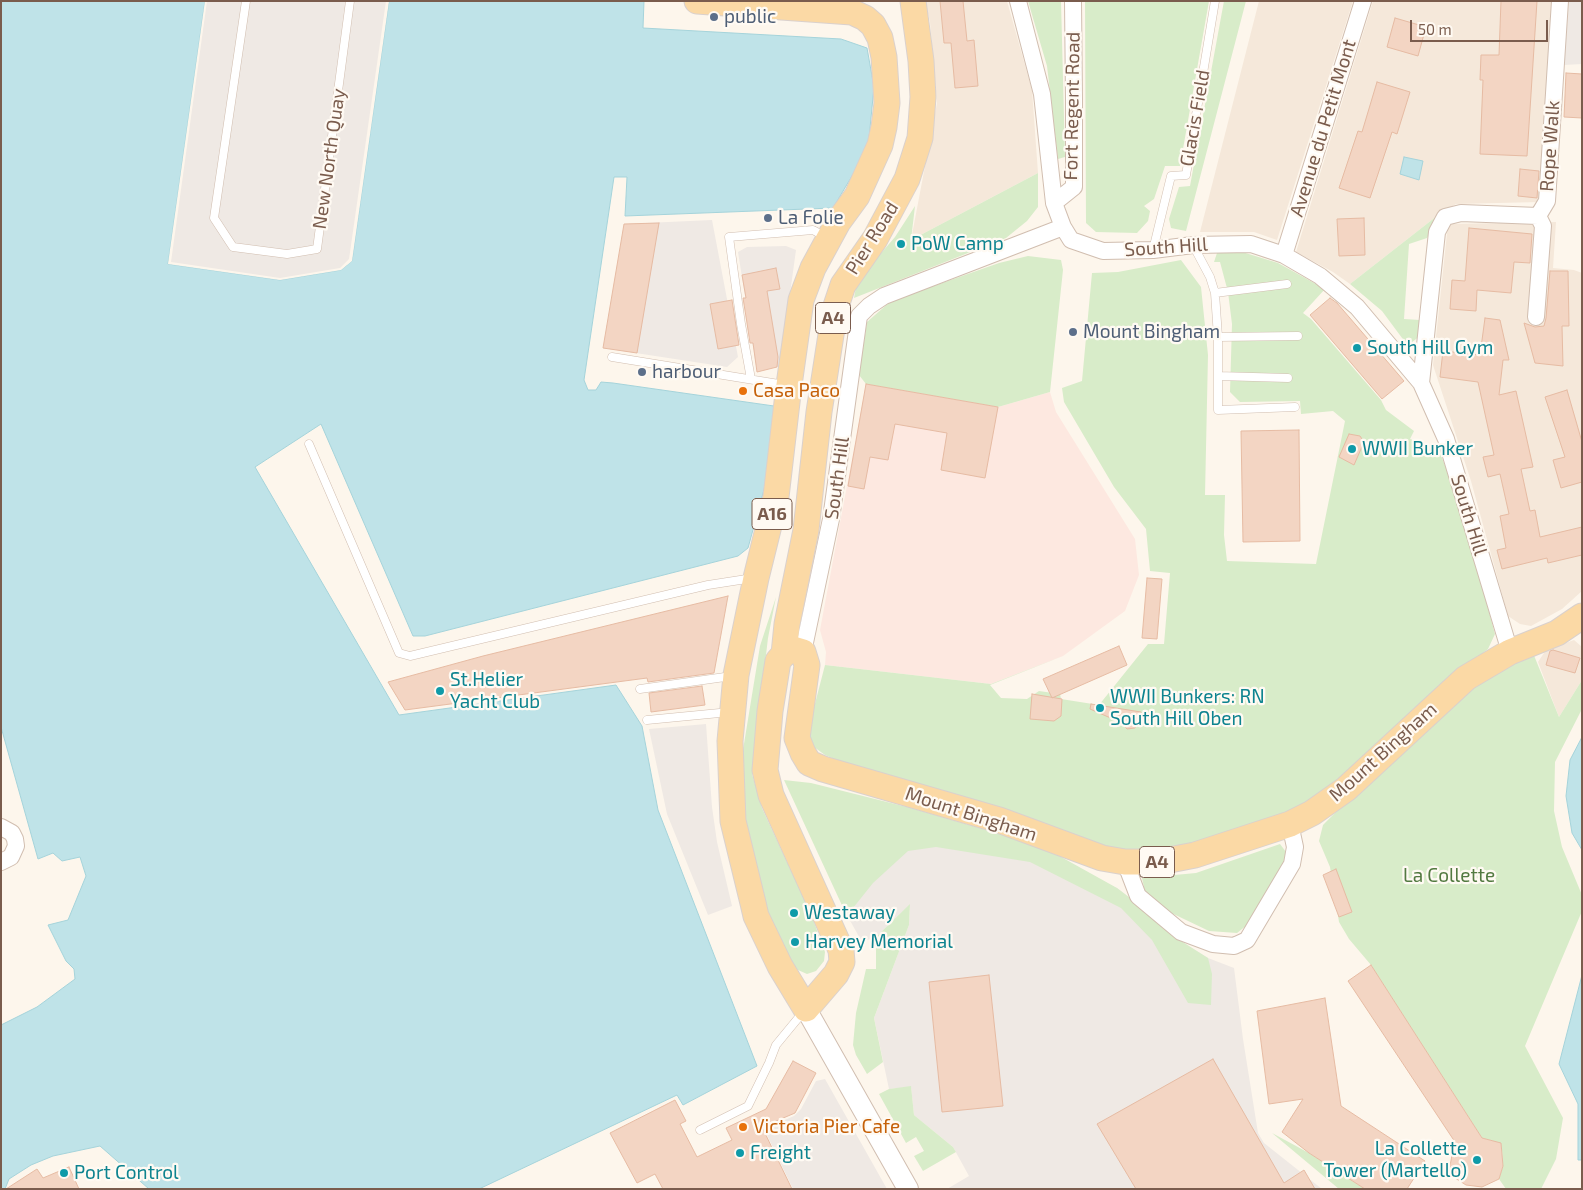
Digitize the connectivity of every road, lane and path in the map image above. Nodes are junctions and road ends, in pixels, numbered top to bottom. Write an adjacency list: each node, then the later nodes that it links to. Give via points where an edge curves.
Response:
1 (246, 1): 2 (lane, New North Quay, via 214,218 234,247 286,254 317,249)
2 (350, 1)
3 (697, 1): 13 (main road, A16, via 852,12 873,25 884,56 887,103 884,127 880,145 857,196)
4 (912, 1): 33 (main road, Pier Road / A4, via 921,61 920,138 908,179 875,239 843,285 835,308 806,530 787,624)
5 (1018, 1): 10 (street, South Hill, via 1042,94)
6 (1073, 1): 10 (street, Fort Regent Road, via 1074,187)
7 (1215, 1): 15 (lane, Glacis Field, via 1186,175 1171,176)
8 (1363, 1): 16 (street, Avenue du Petit Mont)
9 (1560, 1): 11 (street, Rope Walk, via 1547,201)
10 (1054, 203): 12 (street, South Hill)
11 (1538, 216): 19 (street, Rope Walk, via 1543,226); 26 (street, via 1461,213 1445,217 1437,232)
12 (1063, 228): 15 (street, South Hill, via 1071,240 1103,251); 33 (street, South Hill, via 884,296 859,316 832,519)
13 (828, 238): 25 (lane, via 813,230 729,237); 27 (main road, A16, via 801,300)
14 (1193, 245): 15 (street, South Hill); 16 (street, South Hill, via 1250,244); 18 (lane)
15 (1153, 250)
16 (1284, 256): 26 (street, South Hill, via 1320,276 1356,307)
17 (1287, 284): 18 (lane)
18 (1215, 294): 21 (lane)
19 (1536, 317)
20 (1298, 336): 21 (lane)
21 (1218, 337): 23 (lane)
22 (612, 356): 25 (lane)
23 (1218, 376): 24 (lane); 28 (lane, via 1218,410)
24 (1288, 378)
25 (751, 379): 27 (lane)
26 (1421, 383): 32 (street, South Hill, via 1446,439)
27 (788, 386): 30 (main road, A16, via 776,497)
28 (1295, 407)
29 (309, 444): 30 (lane, via 399,653 410,656 708,585)
30 (756, 578): 34 (main road, A16)
31 (1582, 616): 32 (main road, Mount Bingham / A4, via 1557,633)
32 (1510, 652): 38 (main road, Mount Bingham / A4, via 1466,678 1346,789)
33 (793, 653): 41 (main road, Mount Bingham / A4, via 807,665 797,738 809,763 999,820 1102,858); 42 (main road, via 778,661 765,770 771,795 841,950 842,962 836,974)
34 (736, 675): 35 (lane); 36 (main road, A16)
35 (640, 689)
36 (733, 711): 37 (lane); 42 (main road, A16, via 730,740 733,821 756,916 780,966)
37 (647, 720)
38 (1290, 824): 41 (main road, Mount Bingham / A4, via 1195,855 1159,862); 41 (street, via 1295,847 1292,864 1247,940 1234,946 1213,944 1181,932 1138,896)
39 (1, 827): 40 (street, via 16,839 11,857)
40 (1, 862)
41 (1125, 862)
42 (806, 1009): 43 (lane, via 776,1045 748,1106); 44 (street)
43 (700, 1130)
44 (908, 1189)

